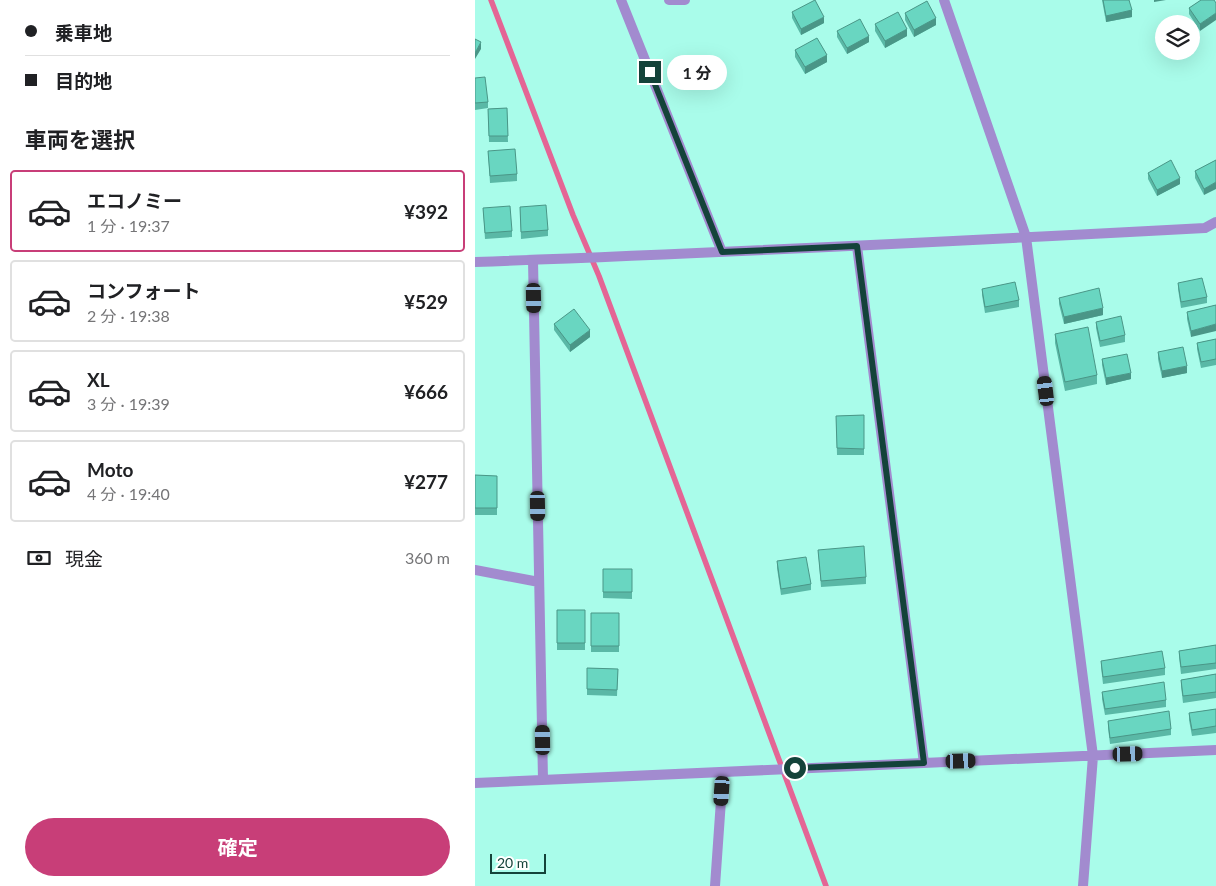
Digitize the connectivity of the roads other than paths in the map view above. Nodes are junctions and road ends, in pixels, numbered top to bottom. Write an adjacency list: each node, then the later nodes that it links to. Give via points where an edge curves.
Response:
1 (621, 0): 8 (street)
2 (669, 0): 3 (street)
3 (685, 0)
4 (944, 0): 6 (street)
5 (1216, 222): 6 (street, via 1205,228)
6 (1026, 237): 7 (street); 14 (street)
7 (857, 246): 8 (street); 15 (street)
8 (722, 252): 9 (street)
9 (533, 260): 10 (street); 12 (street)
10 (475, 262)
11 (475, 570): 12 (street)
12 (539, 582): 17 (street)
13 (1216, 750): 14 (street)
14 (1093, 756): 15 (street); 20 (street)
15 (924, 763): 16 (street)
16 (723, 772): 17 (street); 19 (street)
17 (543, 780): 18 (street)
18 (475, 783)
19 (715, 886)
20 (1083, 886)

